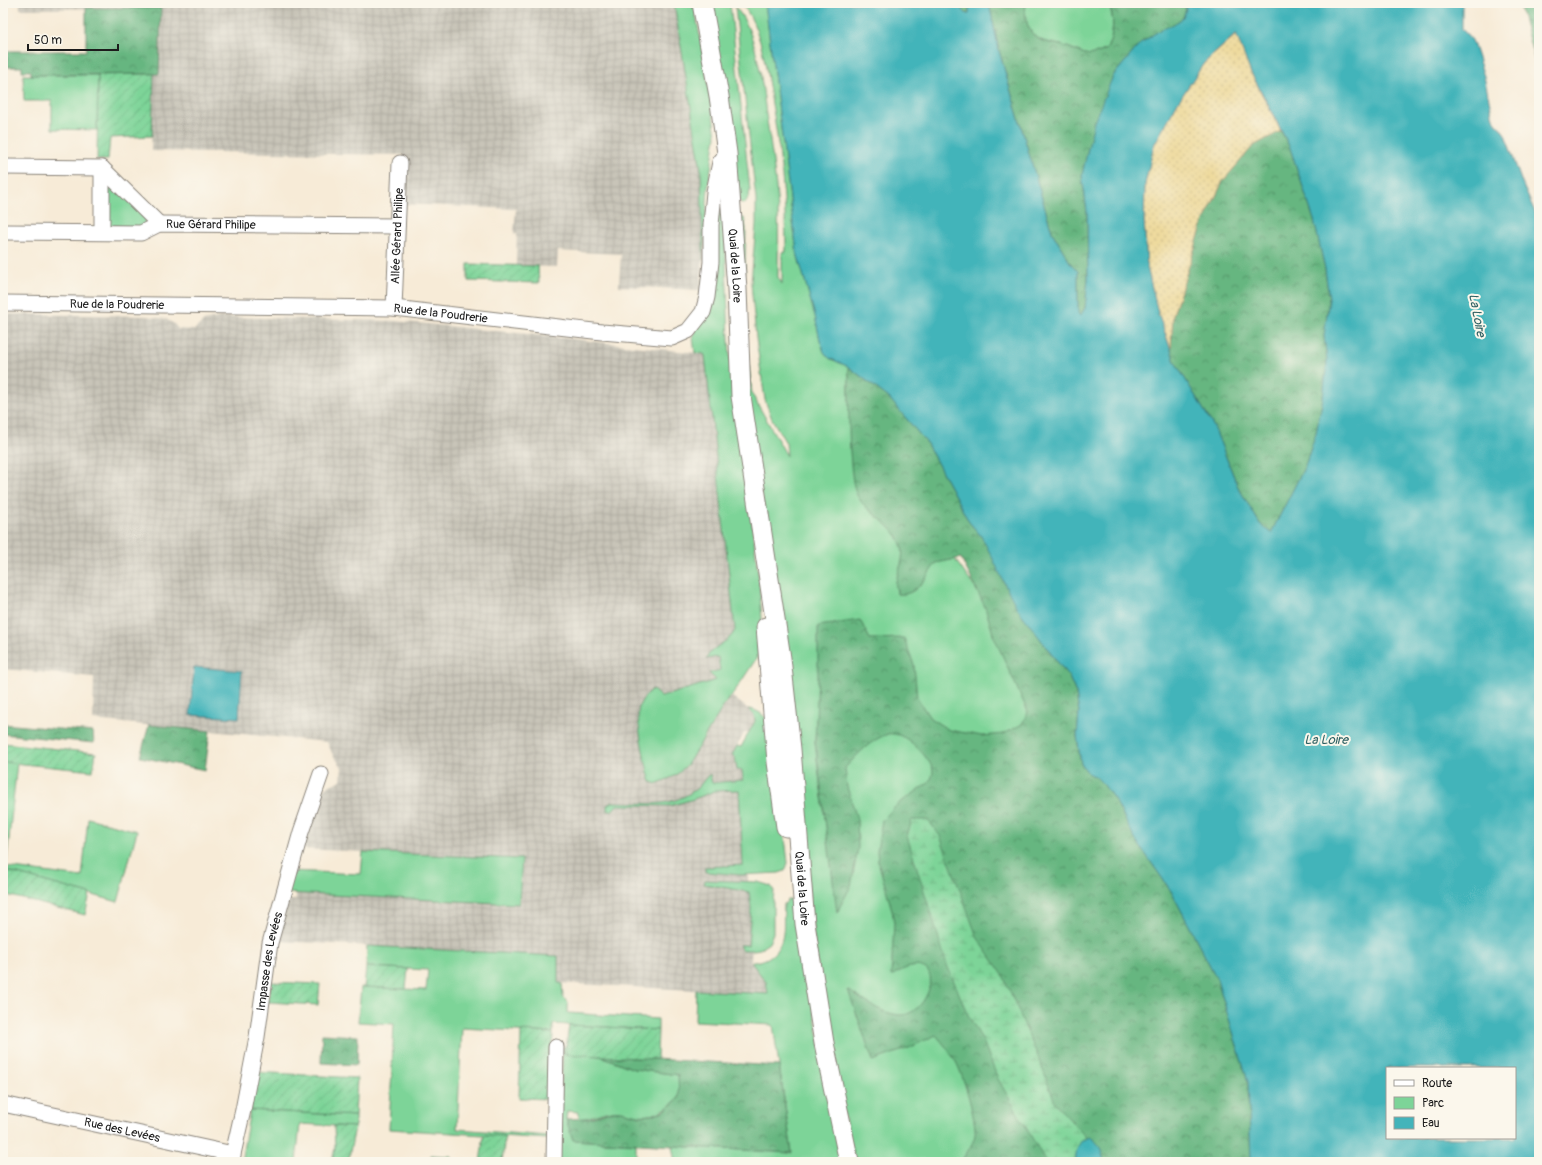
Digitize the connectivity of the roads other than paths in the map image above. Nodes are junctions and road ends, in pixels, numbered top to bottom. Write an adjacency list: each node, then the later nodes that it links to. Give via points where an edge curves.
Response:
1 (702, 3): 2 (main road, Quai de la Loire)
2 (727, 153): 11 (street, Rue de la Poudrerie, via 720,162 714,192 711,262 703,312 688,331 678,336 672,338 602,332); 17 (main road, Quai de la Loire, via 741,396 781,658 805,924 825,1050)
3 (400, 163): 7 (street, Allée Gérard Philipe)
4 (3, 167): 5 (street)
5 (102, 168): 6 (street); 9 (street)
6 (159, 224): 7 (street, Rue Gérard Philipe); 9 (street, Rue Gérard Philipe, via 141,233)
7 (397, 226): 11 (street, Allée Gérard Philipe)
8 (3, 232): 9 (street, Rue Gérard Philipe)
9 (102, 232)
10 (3, 303): 11 (street, Rue de la Poudrerie)
11 (394, 308)
12 (321, 774): 15 (street, Impasse des Levées, via 301,832 270,943 255,1044)
13 (556, 1047): 16 (street)
14 (3, 1104): 15 (street, Rue des Levées)
15 (232, 1158)
16 (554, 1162)
17 (849, 1162)

